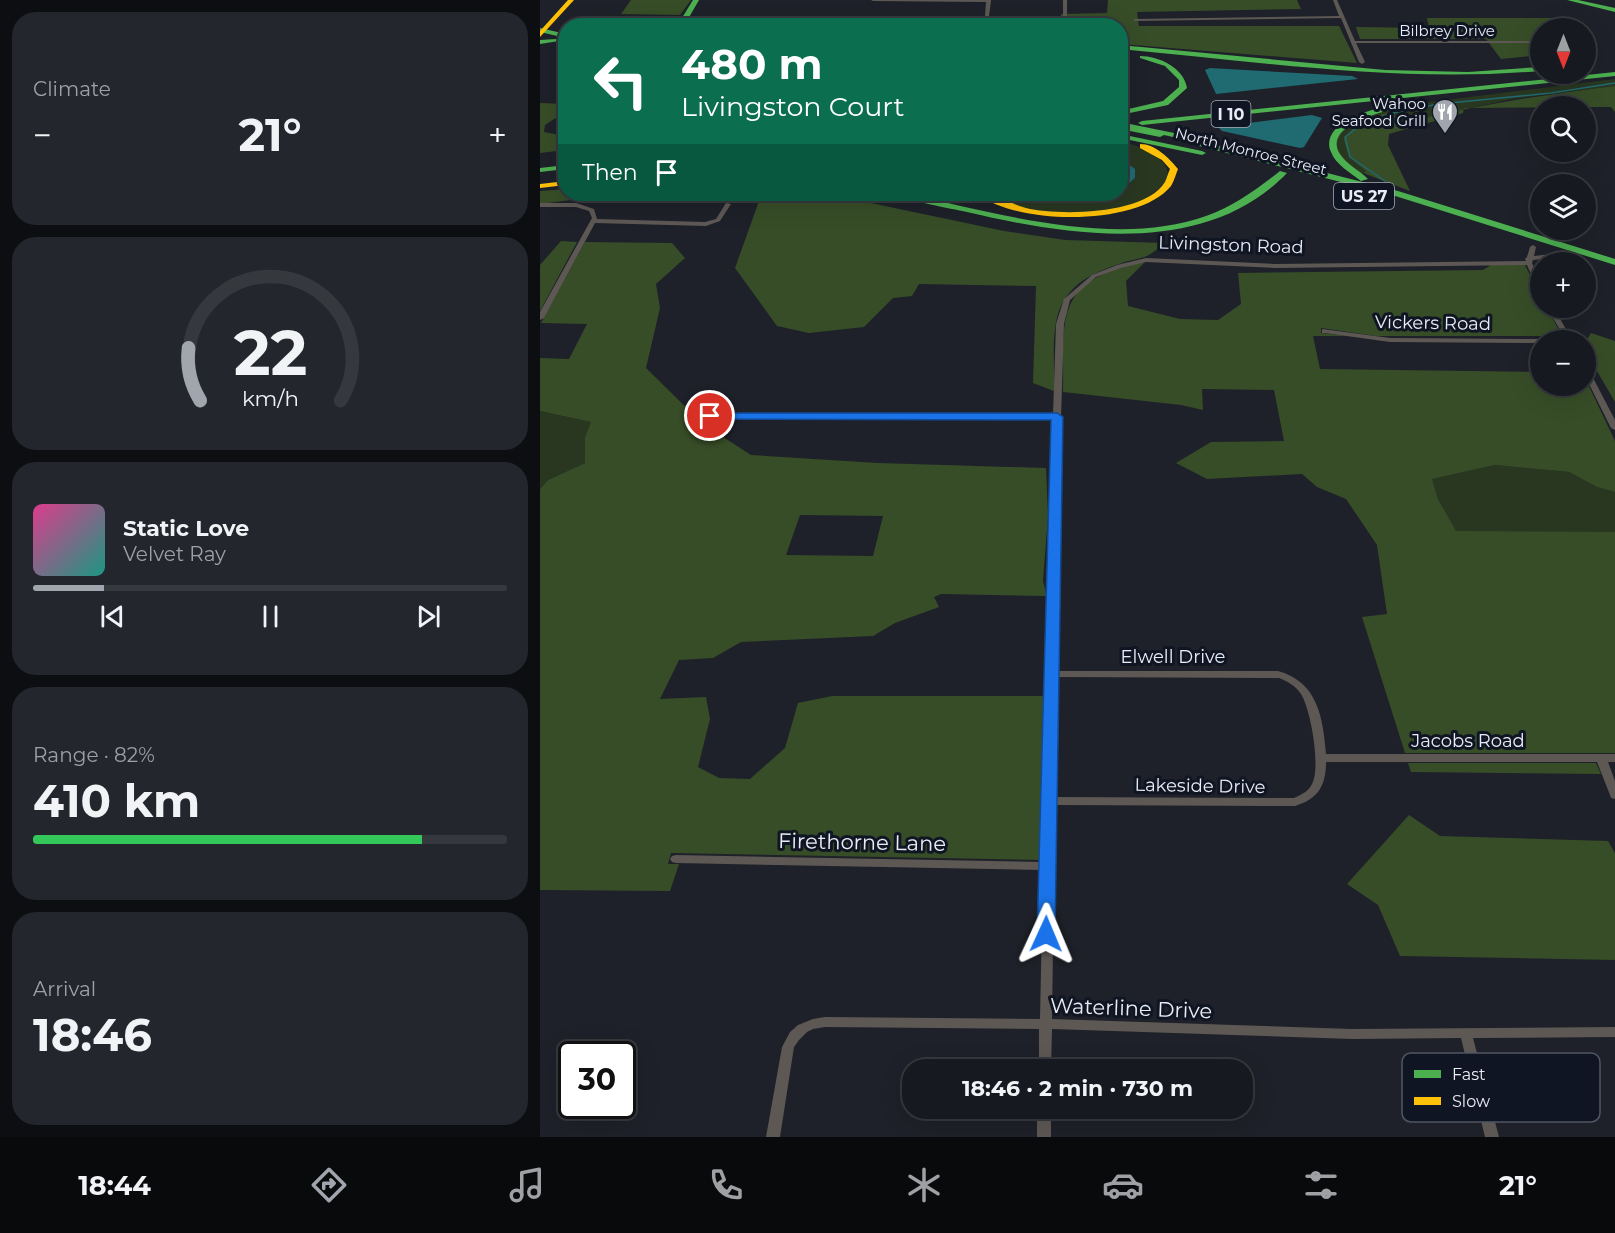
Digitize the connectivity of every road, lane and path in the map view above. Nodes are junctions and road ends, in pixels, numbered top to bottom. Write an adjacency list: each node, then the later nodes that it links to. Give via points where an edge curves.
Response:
1 (571, 0): 14 (main road)
2 (696, 0): 10 (main road)
3 (873, 0): 4 (street)
4 (989, 0): 11 (street)
5 (1065, 0): 12 (street)
6 (1335, 0): 9 (street)
7 (1580, 1): 8 (main road)
8 (1615, 10)
9 (1342, 17): 13 (street); 16 (street)
10 (685, 18)
11 (985, 18)
12 (1065, 18)
13 (1135, 20)
14 (541, 34): 15 (main road)
15 (558, 39)
16 (1353, 42): 17 (street, Bilbrey Drive); 20 (street)
17 (1530, 42)
18 (1128, 48): 23 (main road, via 1407,74)
19 (1128, 55): 27 (main road, via 1167,65 1184,83 1166,103)
20 (1362, 62)
21 (1615, 65): 22 (main road)
22 (1596, 66)
23 (1530, 71)
24 (1530, 72): 28 (main road, I 10)
25 (1615, 74): 29 (main road, I 10)
26 (1615, 78): 40 (main road, via 1396,105 1358,116 1336,130 1330,145 1339,162)
27 (1128, 113)
28 (1128, 114)
29 (1128, 125)
30 (1128, 127): 34 (main road, North Monroe Street / US 27)
31 (1128, 138): 34 (main road, North Monroe Street / US 27)
32 (1128, 139): 43 (main road, via 1148,148 1170,164 1174,172 1165,191 1136,206 1097,214 1055,215)
33 (558, 168): 35 (main road)
34 (1282, 168): 40 (main road, North Monroe Street / US 27); 41 (main road, North Monroe Street / US 27); 42 (main road, via 1235,207 1177,225 1139,229 1055,226)
35 (540, 170)
36 (558, 175): 37 (main road)
37 (540, 177)
38 (558, 186): 39 (main road)
39 (540, 187)
40 (1395, 194): 47 (main road, North Monroe Street / US 27)
41 (1379, 200): 48 (main road, via 1424,207); 50 (main road, North Monroe Street / US 27)
42 (935, 201)
43 (998, 201)
44 (728, 204): 46 (street, via 713,223)
45 (540, 205): 46 (street, via 583,206 592,210)
46 (594, 220): 56 (street)
47 (1530, 235)
48 (1530, 238)
49 (1547, 240): 52 (main road, North Monroe Street / US 27)
50 (1530, 256): 61 (street, Livingston Road, via 1268,266 1157,259 1119,266 1086,281 1063,306)
51 (1596, 257): 52 (main road)
52 (1599, 257): 53 (main road, North Monroe Street / US 27)
53 (1615, 262)
54 (1596, 265): 55 (main road, North Monroe Street / US 27)
55 (1615, 271)
56 (540, 318)
57 (1325, 331): 58 (street, Vickers Road, via 1390,340)
58 (1530, 341)
59 (1596, 391): 62 (street)
60 (710, 416): 61 (street)
61 (1057, 417): 63 (street, Livingston Road)
62 (1615, 428)
63 (1051, 674): 64 (street, Elwell Drive, via 1261,672); 69 (street, Livingston Road)
64 (1294, 681): 65 (street, Lakeside Drive, via 1310,701)
65 (1320, 758): 66 (street, Jacobs Road); 69 (street, Lakeside Drive, via 1316,787 1309,796 1295,802)
66 (1601, 758): 67 (street, Jacobs Road); 68 (street)
67 (1615, 758)
68 (1615, 795)
69 (1049, 801): 71 (street, Livingston Road)
70 (676, 859): 71 (street, Firethorne Lane)
71 (1047, 866): 72 (street, Livingston Road)
72 (1045, 1024): 74 (street, Waterline Drive); 76 (street, Livingston Road); 79 (street, Waterline Drive, via 825,1022 805,1026 797,1031 786,1053)
73 (1615, 1032): 74 (street, Waterline Drive)
74 (1467, 1035): 75 (street)
75 (1471, 1053)
76 (1045, 1059)
77 (1044, 1119): 80 (street)
78 (1488, 1122): 81 (street)
79 (773, 1137)
80 (1044, 1137)
81 (1492, 1137)

